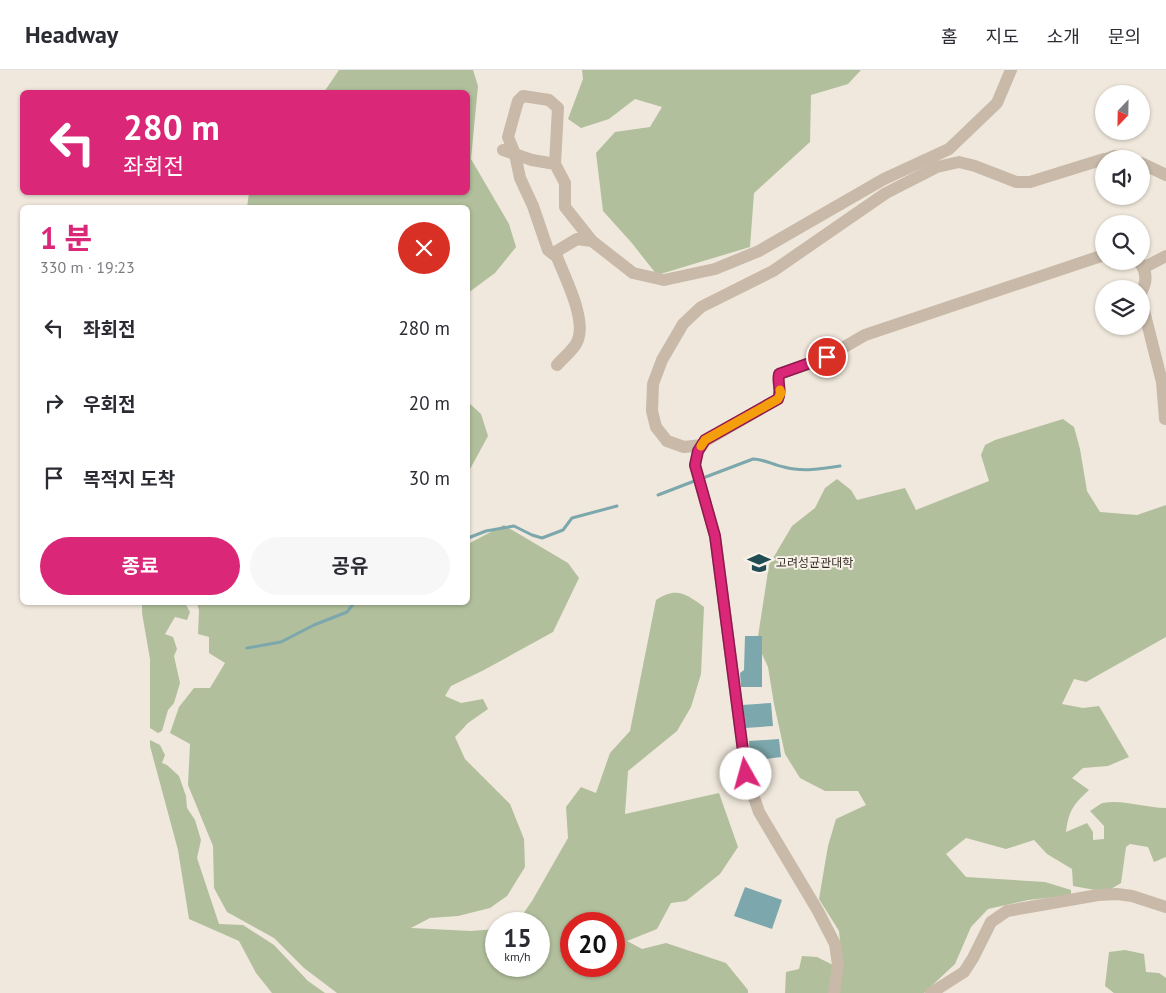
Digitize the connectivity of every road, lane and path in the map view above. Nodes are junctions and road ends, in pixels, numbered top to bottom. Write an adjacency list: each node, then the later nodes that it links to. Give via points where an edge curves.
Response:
1 (1011, 70): 7 (lane, via 997,103 949,149 884,179 759,251 715,269 664,280 633,273)
2 (509, 152): 4 (lane); 4 (lane, via 508,136 518,101 523,96 549,100 558,108); 9 (lane, via 548,250)
3 (1095, 162): 15 (lane, via 1030,182 1016,182 959,162 937,167 886,193 772,271 702,307 683,324 662,360 653,384 652,411 656,427 667,441 684,447)
4 (555, 164): 7 (lane, via 564,183 565,207)
5 (1150, 167): 6 (lane)
6 (1166, 175)
7 (592, 241): 9 (lane, via 577,239 557,251)
8 (1166, 256): 11 (lane)
9 (557, 257): 13 (lane, via 577,306 580,325 577,343)
10 (1095, 258): 15 (lane, via 865,335 827,357 779,374 781,393 778,399 705,440)
11 (1150, 261)
12 (1150, 335): 14 (lane, via 1162,382)
13 (557, 365)
14 (1165, 419)
15 (702, 445): 17 (lane, via 695,465 715,536 746,774 759,812 835,944 838,965)
16 (1166, 907): 18 (lane, via 1132,896 1098,895 1007,911 991,922 964,972)
17 (834, 993)
18 (931, 993)

